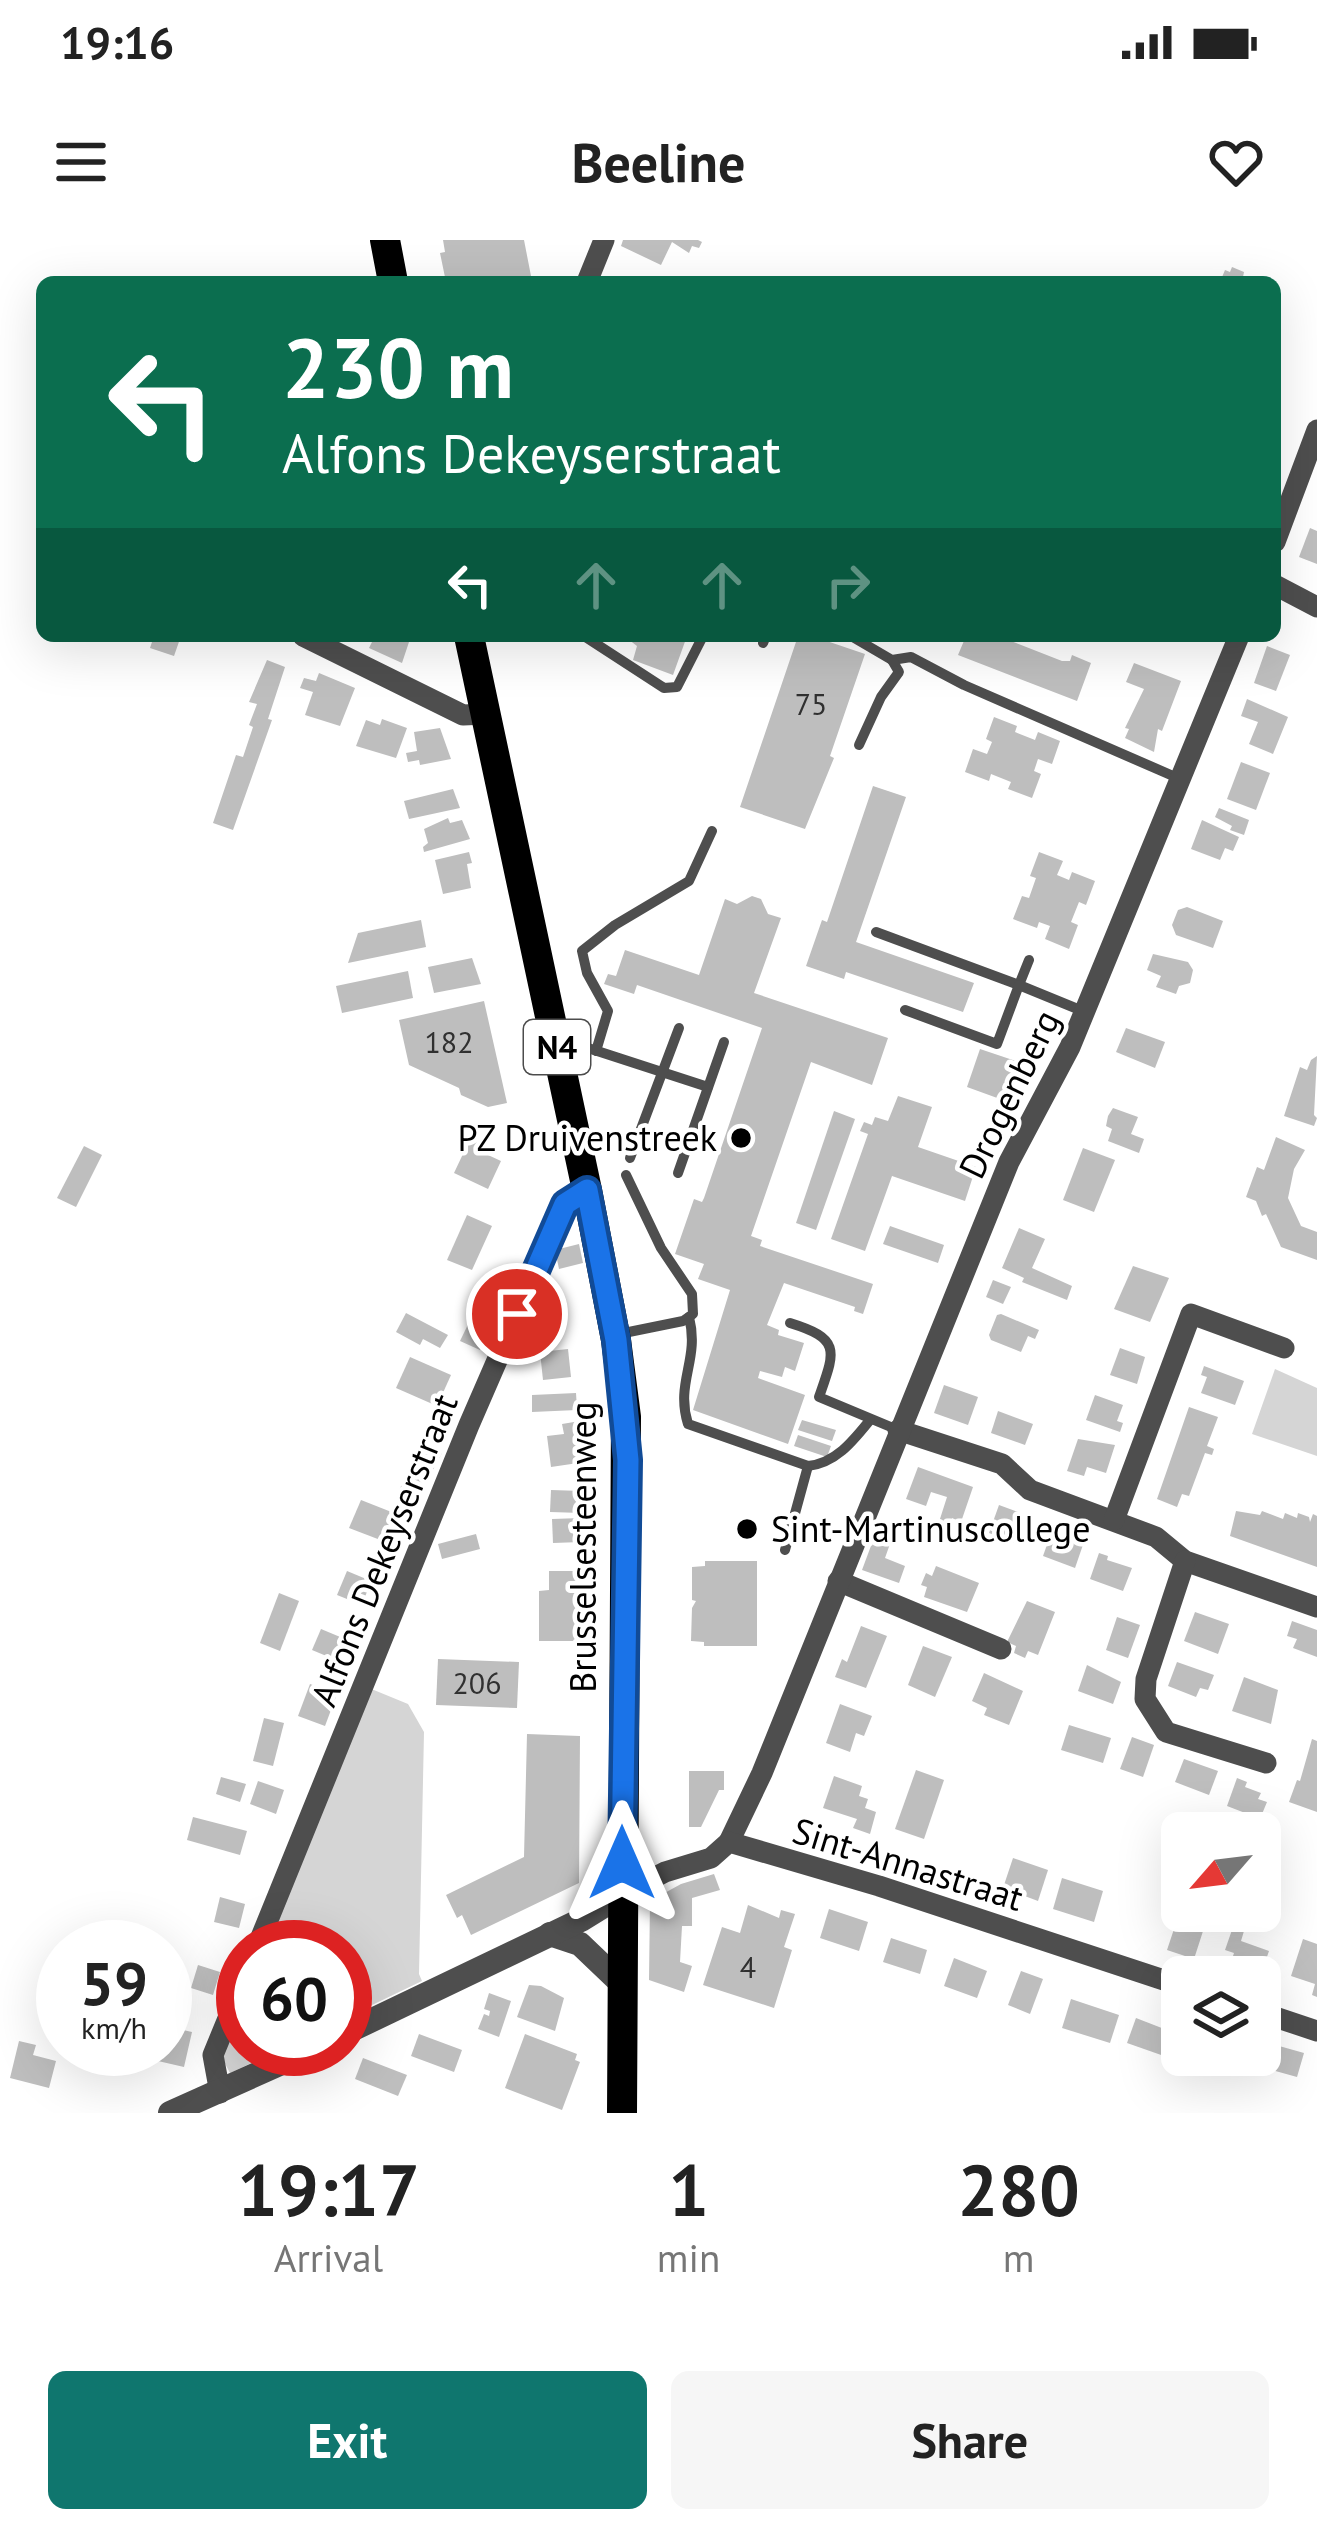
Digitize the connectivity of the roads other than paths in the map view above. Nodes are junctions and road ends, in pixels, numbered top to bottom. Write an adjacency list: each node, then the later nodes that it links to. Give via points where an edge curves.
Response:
1 (385, 240): 3 (main road)
2 (604, 240): 4 (street)
3 (392, 276)
4 (589, 276)
5 (1317, 430): 6 (street)
6 (1281, 526)
7 (1281, 589): 8 (street)
8 (1317, 607)
9 (315, 642): 16 (street, via 464,715)
10 (470, 642): 16 (main road, Brusselsesteenweg / N4)
11 (593, 642): 12 (lane, via 664,688 686,676)
12 (700, 642)
13 (861, 642): 15 (lane)
14 (1237, 642): 18 (street, Drogenberg)
15 (892, 660): 17 (lane, via 899,672); 18 (lane, via 911,657)
16 (486, 714): 28 (main road, Brusselsesteenweg / N4)
17 (859, 745)
18 (1180, 779): 24 (street, Drogenberg)
19 (712, 831): 27 (lane, via 689,881 582,951 608,1011)
20 (876, 932): 22 (lane)
21 (1029, 960): 22 (lane)
22 (1019, 985): 23 (lane, via 997,1044); 24 (lane)
23 (905, 1010)
24 (1084, 1012): 40 (street, Drogenberg, via 1010,1162)
25 (679, 1028): 29 (lane)
26 (724, 1042): 30 (lane)
27 (596, 1051): 28 (lane); 29 (lane)
28 (558, 1054): 34 (main road, Brusselsesteenweg / N4)
29 (661, 1072): 30 (lane); 31 (lane)
30 (708, 1087): 32 (lane)
31 (630, 1158)
32 (678, 1173)
33 (626, 1175): 35 (lane, via 692,1294)
34 (587, 1190): 37 (main road, Brusselsesteenweg / N4); 51 (street, Alfons Dekeyserstraat, via 565,1204)
35 (689, 1317): 37 (lane); 41 (lane, via 695,1342 680,1400 688,1424)
36 (790, 1323): 39 (lane, via 824,1335 832,1348 819,1397)
37 (615, 1335): 50 (main road, Brusselsesteenweg / N4, via 628,1460)
38 (1284, 1348): 42 (street, via 1191,1314)
39 (870, 1420): 40 (lane); 41 (lane, via 834,1458)
40 (898, 1430): 42 (street, via 1002,1464 1030,1490); 45 (street, Drogenberg)
41 (808, 1466): 43 (lane)
42 (1114, 1520): 44 (street, via 1156,1537)
43 (785, 1550)
44 (1185, 1561): 46 (street); 48 (street, via 1145,1699 1166,1732)
45 (838, 1581): 47 (street); 49 (street, Drogenberg)
46 (1317, 1607)
47 (1001, 1649)
48 (1266, 1763)
49 (729, 1842): 50 (street, via 711,1858); 53 (street, Sint-Annastraat)
50 (623, 1894): 52 (street); 54 (main road, Brusselsesteenweg / N4)
51 (268, 1920)
52 (550, 1934): 54 (street, via 580,1944); 56 (street)
53 (1161, 1979)
54 (624, 1986): 62 (main road, Brusselsesteenweg / N4)
55 (1281, 2019): 57 (street)
56 (372, 2020)
57 (1317, 2031)
58 (217, 2076): 60 (street)
59 (256, 2076): 60 (street)
60 (220, 2093): 61 (street)
61 (170, 2113)
62 (622, 2113)

